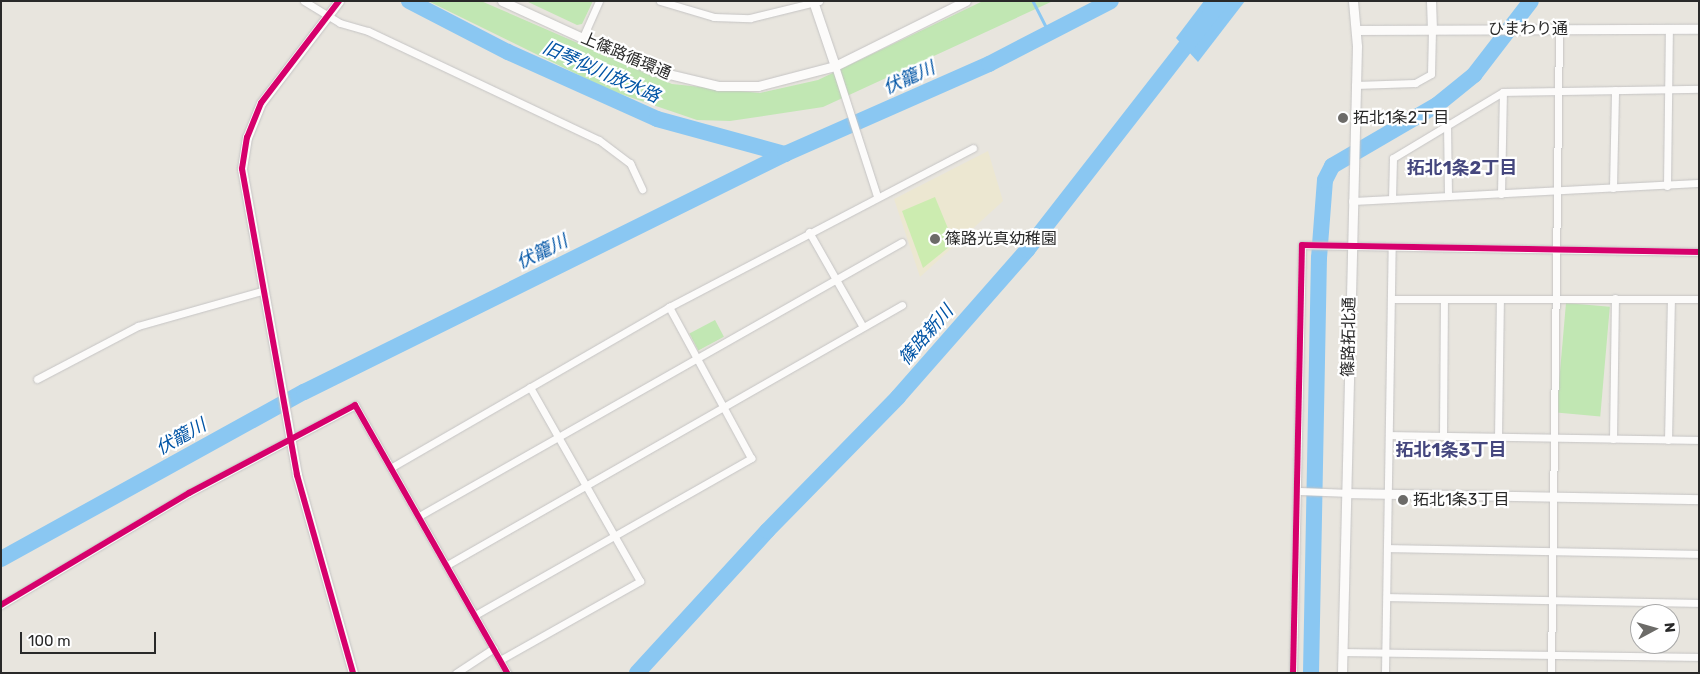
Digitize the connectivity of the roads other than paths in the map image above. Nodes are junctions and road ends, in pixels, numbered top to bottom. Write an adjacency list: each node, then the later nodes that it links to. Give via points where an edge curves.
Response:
1 (304, 1): 10 (street)
2 (502, 1): 16 (street, 上篠路循環通)
3 (599, 1): 16 (street)
4 (660, 1): 8 (street, via 714,17 750,18)
5 (966, 1): 17 (street, 上篠路循環通)
6 (1353, 1): 14 (street, 篠路拓北通)
7 (1431, 1): 15 (street)
8 (816, 2): 17 (street)
9 (337, 3): 10 (street)
10 (328, 15): 29 (street, via 599,140 630,163); 43 (street, via 261,103 247,137 242,169)
11 (1559, 29): 12 (street, ひまわり通); 15 (street, ひまわり通); 20 (street)
12 (1669, 29): 13 (street, ひまわり通); 22 (street)
13 (1699, 29)
14 (1356, 30): 15 (street, ひまわり通); 18 (street, 篠路拓北通)
15 (1432, 30): 18 (street, via 1431,74 1415,83)
16 (583, 37): 17 (street, 上篠路循環通, via 652,70 718,86 758,86)
17 (835, 66): 32 (street)
18 (1356, 85): 35 (street, 篠路拓北通)
19 (1699, 89): 22 (street)
20 (1558, 90): 21 (street); 23 (street); 30 (street)
21 (1615, 90): 22 (street); 28 (street)
22 (1668, 90): 27 (street)
23 (1503, 92): 24 (street); 31 (street)
24 (1448, 123): 33 (street); 34 (street, via 1393,158)
25 (973, 148): 32 (street)
26 (1699, 183): 27 (street)
27 (1667, 186): 28 (street)
28 (1614, 188): 30 (street)
29 (642, 189)
30 (1558, 191): 31 (street); 40 (street)
31 (1501, 194): 33 (street)
32 (878, 196): 36 (street)
33 (1448, 196): 34 (street)
34 (1392, 199): 35 (street)
35 (1352, 201): 38 (street, 篠路拓北通)
36 (809, 232): 42 (street); 52 (street)
37 (902, 242): 42 (street)
38 (1351, 246): 39 (street); 69 (street, via 1302,245); 70 (street, 篠路拓北通)
39 (1392, 247): 40 (street); 46 (street)
40 (1557, 249): 41 (street); 44 (street)
41 (1699, 252)
42 (836, 280): 53 (street); 54 (street)
43 (262, 291): 55 (street, via 138,326); 61 (street)
44 (1556, 298): 45 (street); 47 (street); 63 (street)
45 (1615, 298): 48 (street); 64 (street)
46 (1392, 299): 50 (street); 58 (street)
47 (1500, 299): 50 (street); 62 (street)
48 (1670, 299): 49 (street); 65 (street)
49 (1699, 299)
50 (1444, 300): 60 (street)
51 (902, 305): 53 (street)
52 (669, 307): 54 (street); 56 (street)
53 (863, 328): 57 (street)
54 (696, 359): 57 (street); 59 (street)
55 (36, 380)
56 (530, 387): 59 (street); 67 (street)
57 (723, 406): 68 (street); 75 (street, via 751,458)
58 (1389, 435): 60 (street); 71 (street)
59 (558, 436): 68 (street); 74 (street)
60 (1443, 436): 62 (street)
61 (290, 437): 67 (street, via 355,404); 83 (street); 91 (street)
62 (1498, 438): 63 (street)
63 (1554, 439): 64 (street); 72 (street)
64 (1613, 439): 65 (street)
65 (1668, 440): 66 (street)
66 (1699, 440)
67 (392, 467): 74 (street)
68 (585, 485): 75 (street); 79 (street)
69 (1299, 491): 70 (street); 94 (street)
70 (1346, 493): 71 (street); 86 (street, 篠路拓北通)
71 (1388, 494): 72 (street); 76 (street)
72 (1553, 498): 73 (street); 77 (street)
73 (1699, 499)
74 (420, 516): 79 (street)
75 (614, 534): 84 (street); 90 (street, via 640,581)
76 (1387, 548): 77 (street); 80 (street)
77 (1553, 553): 78 (street); 81 (street)
78 (1699, 554)
79 (447, 565): 84 (street)
80 (1387, 598): 81 (street); 87 (street)
81 (1552, 601): 82 (street); 88 (street)
82 (1699, 602)
83 (1, 605)
84 (475, 614): 85 (street)
85 (494, 648): 90 (street); 92 (street)
86 (1343, 652): 87 (street); 95 (street, 篠路拓北通)
87 (1385, 652): 88 (street); 96 (street)
88 (1551, 654): 89 (street); 97 (street)
89 (1699, 657)
90 (500, 660): 93 (street)
91 (353, 673)
92 (456, 673)
93 (507, 673)
94 (1293, 673)
95 (1342, 673)
96 (1385, 673)
97 (1551, 673)

